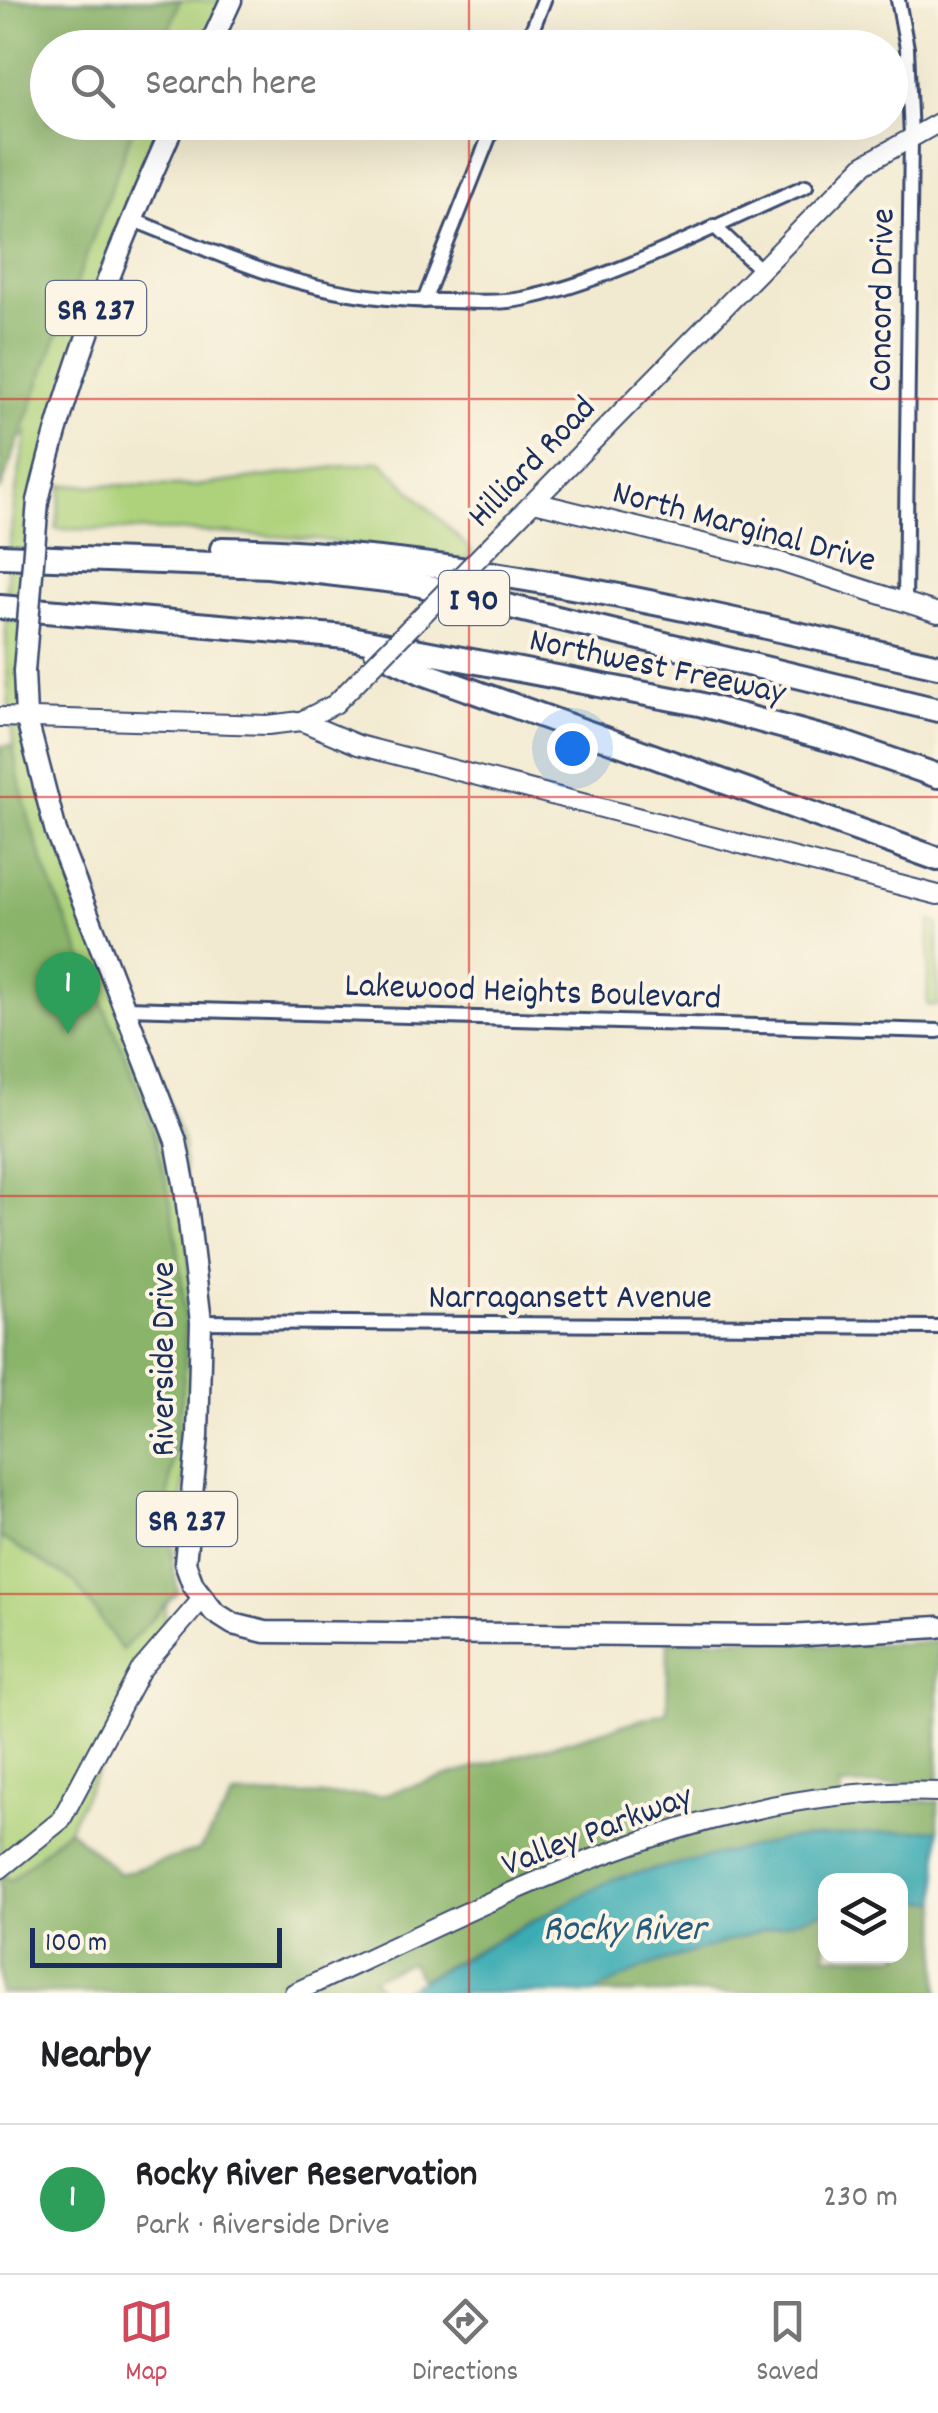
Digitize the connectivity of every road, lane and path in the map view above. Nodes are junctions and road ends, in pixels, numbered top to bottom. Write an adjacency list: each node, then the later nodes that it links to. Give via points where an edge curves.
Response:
1 (230, 0): 4 (main road)
2 (544, 0): 5 (street)
3 (898, 0): 6 (street, Concord Drive)
4 (217, 30)
5 (532, 30)
6 (904, 30)
7 (908, 66): 9 (street, Concord Drive)
8 (938, 122): 9 (main road, Hilliard Road)
9 (912, 136): 10 (main road, Hilliard Road); 21 (street, Concord Drive)
10 (908, 138)
11 (167, 140): 15 (main road, Riverside Drive / SR 237)
12 (488, 140): 18 (street)
13 (905, 140): 17 (main road, Hilliard Road, via 864,164)
14 (806, 186): 16 (street)
15 (131, 218): 18 (street, via 288,282 340,295); 27 (main road, Riverside Drive / SR 237, bridge, via 73,368 38,501)
16 (714, 226): 17 (street); 18 (street, via 520,300)
17 (760, 270): 19 (main road, Hilliard Road)
18 (424, 301)
19 (534, 502): 21 (main road, North Marginal Drive, via 780,562); 29 (main road, Hilliard Road, bridge, via 335,704)
20 (0, 555): 25 (highway, via 286,550 414,564 674,607); 26 (highway, Northwest Freeway / I 90, via 268,566 412,583)
21 (904, 602): 23 (main road, North Marginal Drive)
22 (0, 607): 24 (highway, Northwest Freeway / I 90)
23 (938, 613)
24 (346, 637): 30 (highway, Northwest Freeway / I 90, via 699,704); 31 (highway, via 422,673)
25 (938, 666)
26 (938, 710)
27 (26, 716): 28 (main road, Hilliard Road); 29 (main road, Hilliard Road); 33 (main road, Riverside Drive / SR 237, via 56,832)
28 (0, 717)
29 (300, 721): 32 (main road, via 358,745)
30 (938, 776)
31 (938, 859)
32 (938, 894)
33 (126, 1008): 34 (street, Lakewood Heights Boulevard); 35 (main road, Riverside Drive / SR 237, via 176,1142)
34 (938, 1031)
35 (201, 1322): 36 (street, Narragansett Avenue); 37 (main road, Riverside Drive / SR 237, via 198,1436 184,1540 185,1563)
36 (938, 1327)
37 (203, 1598): 38 (main road, SR 237, via 233,1624 266,1632 790,1636); 40 (main road, via 140,1671 61,1820)
38 (938, 1627)
39 (938, 1792): 41 (main road, Valley Parkway, via 796,1800 662,1832 592,1856)
40 (0, 1869)
41 (294, 1993)

